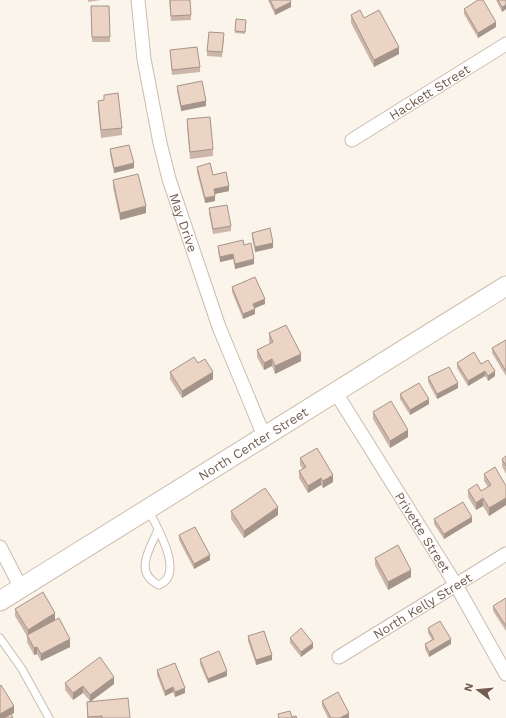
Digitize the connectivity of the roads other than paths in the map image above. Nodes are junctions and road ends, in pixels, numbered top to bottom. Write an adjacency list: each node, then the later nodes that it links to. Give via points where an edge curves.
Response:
1 (138, 0): 6 (street, May Drive, via 144,60 169,179 219,327)
2 (506, 44): 3 (street, Hackett Street)
3 (352, 140)
4 (506, 286): 5 (main road, North Center Street)
5 (336, 393): 6 (main road, North Center Street); 11 (street, Privette Street)
6 (264, 436): 7 (main road, North Center Street)
7 (148, 509): 8 (lane); 12 (main road, North Center Street)
8 (158, 530): 8 (lane, via 167,550 170,566 164,583 159,585 145,573 144,567 144,561)
9 (0, 547): 12 (street)
10 (506, 554): 11 (street, North Kelly Street)
11 (456, 586): 15 (street, North Kelly Street); 16 (street, Privette Street)
12 (21, 588): 13 (main road, North Center Street)
13 (0, 601)
14 (0, 638): 17 (lane, via 22,669)
15 (339, 657)
16 (506, 674)
17 (49, 718)

